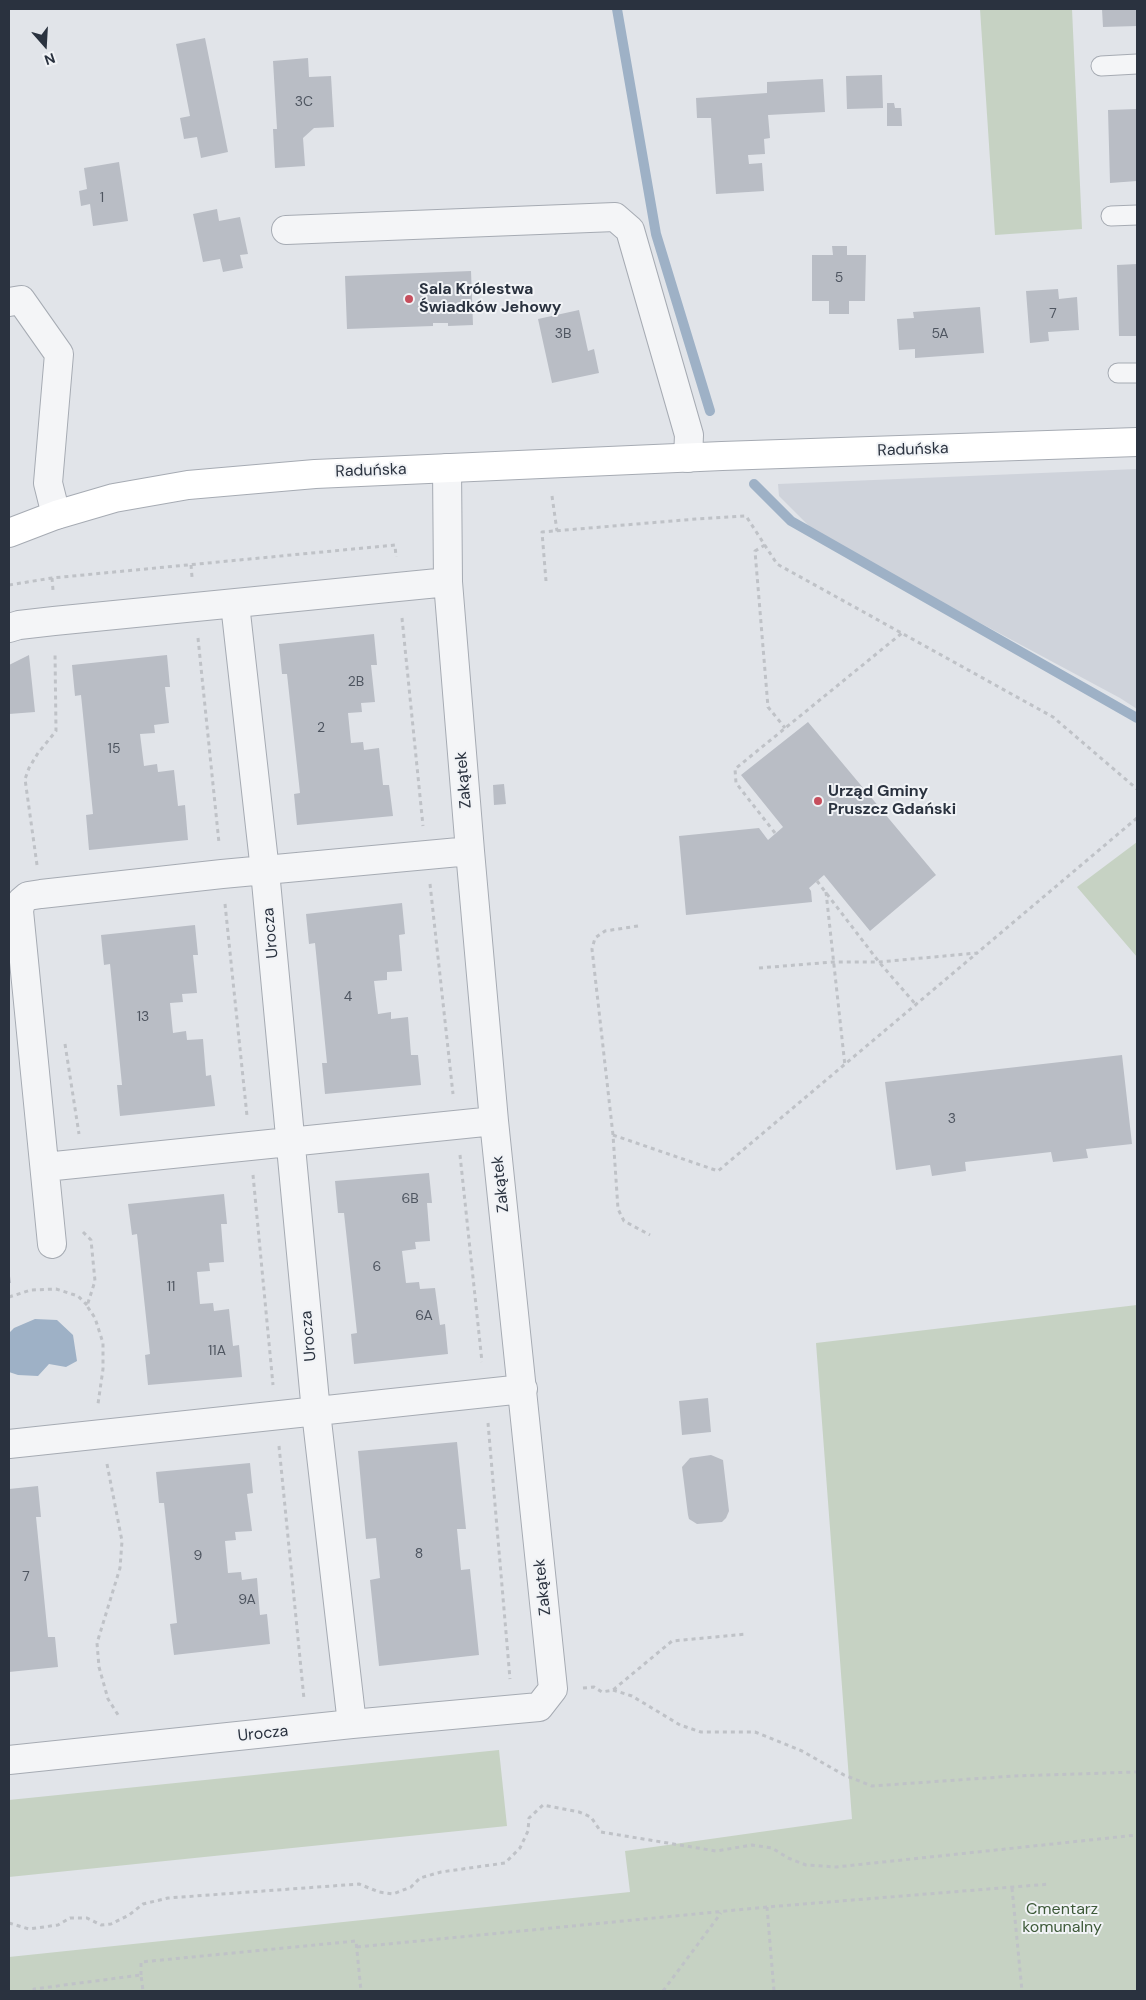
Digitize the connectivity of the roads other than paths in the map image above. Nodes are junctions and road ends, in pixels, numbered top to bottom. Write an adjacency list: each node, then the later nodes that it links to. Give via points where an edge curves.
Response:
1 (1137, 64): 2 (lane)
2 (1100, 66)
3 (1137, 215): 4 (lane)
4 (1111, 216)
5 (286, 230): 10 (street, via 615,217 630,230 689,435)
6 (9, 302): 12 (street, via 21,300 59,354 48,483)
7 (1118, 373): 8 (lane)
8 (1137, 373)
9 (1137, 442): 10 (street, Raduńska)
10 (688, 458): 11 (street, Raduńska)
11 (447, 468): 12 (street, Raduńska, via 315,474 188,485 114,498); 14 (street, Zakątek)
12 (56, 515): 13 (street, Raduńska)
13 (9, 533)
14 (448, 582): 15 (street); 17 (street, Zakątek)
15 (235, 604): 16 (street); 18 (street, Urocza)
16 (9, 628)
17 (470, 851): 18 (street); 20 (street, Zakątek)
18 (265, 871): 19 (street, via 28,896 21,902 19,911); 21 (street, Urocza)
19 (17, 979): 22 (street)
20 (494, 1121): 21 (street); 24 (street, Zakątek)
21 (290, 1140): 22 (street); 25 (street, Urocza)
22 (45, 1166): 23 (street)
23 (52, 1244)
24 (523, 1389): 25 (street); 27 (street, Zakątek, via 553,1689 539,1707)
25 (316, 1412): 26 (street); 27 (street, Urocza)
26 (9, 1444)
27 (352, 1724): 28 (street, Urocza)
28 (9, 1760)

